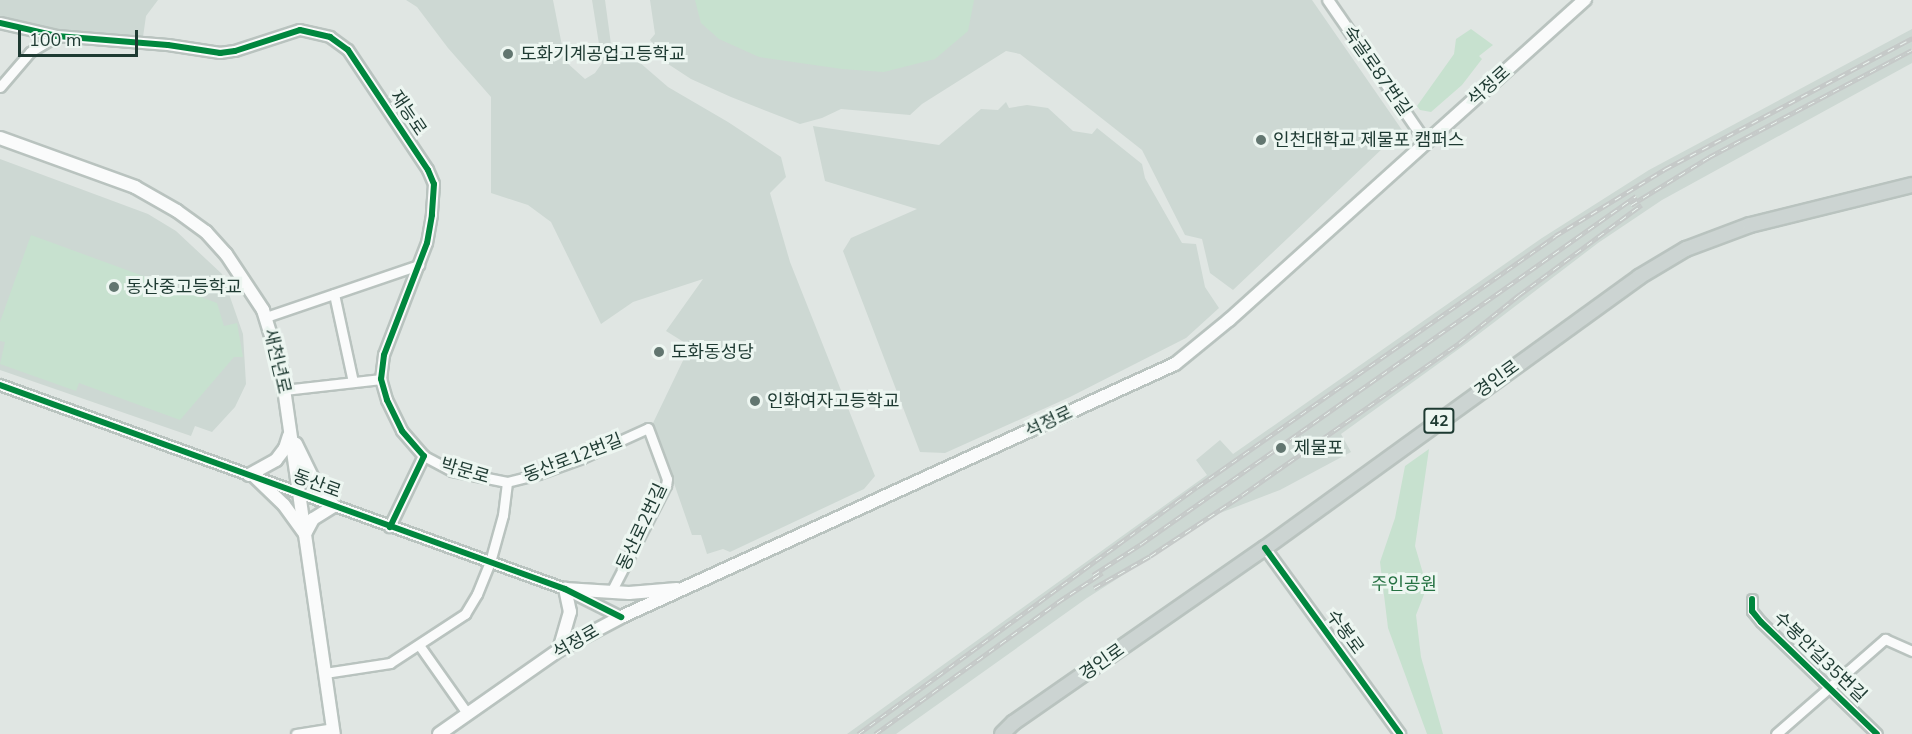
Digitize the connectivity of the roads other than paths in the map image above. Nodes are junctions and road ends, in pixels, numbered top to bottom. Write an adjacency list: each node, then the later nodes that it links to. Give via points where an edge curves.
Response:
1 (1328, 0): 7 (street, 숙골로87번길)
2 (1585, 0): 7 (main road, 석정로)
3 (0, 23): 4 (street, 재능로)
4 (57, 36): 5 (street, via 30,52); 9 (street, 재능로, via 227,53 300,30 322,34 344,45 432,178 431,225)
5 (0, 87)
6 (0, 138): 11 (main road, 새천년로, via 135,187 190,219 234,264)
7 (1426, 142): 27 (main road, 석정로, via 1197,350 1175,364)
8 (1912, 185): 25 (main road, 경인로 / 42, via 1750,225 1686,249 1639,278)
9 (419, 265): 10 (street); 12 (street, 재능로, via 386,346)
10 (334, 294): 11 (street); 13 (street)
11 (266, 317): 15 (main road, 새천년로)
12 (381, 379): 13 (street); 18 (street, 재능로, via 396,422)
13 (353, 382): 15 (street)
14 (0, 385): 19 (street, 동산로)
15 (285, 390): 17 (main road, 새천년로)
16 (648, 428): 20 (street, 동산로12번길, via 582,458); 29 (street, 동산로2번길, via 666,485)
17 (290, 432): 19 (main road, via 280,456); 21 (main road, 새천년로); 22 (main road, via 316,485)
18 (424, 456): 20 (street, 박문로, via 452,471); 23 (street)
19 (252, 476): 21 (street, 동산로); 24 (main road, via 284,505)
20 (507, 482): 26 (street, 동산로12번길)
21 (298, 493): 22 (street, 동산로); 24 (main road, 새천년로)
22 (334, 506): 23 (street, 동산로); 24 (main road, via 313,519)
23 (390, 527): 26 (street, 동산로)
24 (304, 534): 35 (main road, 새천년로)
25 (1265, 548): 41 (main road, 경인로 / 42); 42 (street, 수봉로)
26 (490, 562): 28 (street, 동산로); 32 (street, 동산로12번길, via 465,614)
27 (690, 587): 29 (main road); 31 (main road, 석정로)
28 (565, 589): 29 (main road); 31 (street, 동산로); 33 (main road, via 570,612)
29 (611, 592)
30 (1752, 598): 36 (street, 수봉안길35번길, via 1752,611 1761,622)
31 (621, 617): 33 (main road, 석정로)
32 (419, 645): 35 (street, 동산로12번길, via 383,665); 37 (street)
33 (559, 650): 37 (main road, 석정로)
34 (1912, 651): 36 (street, via 1885,639)
35 (325, 673): 38 (main road, 새천년로)
36 (1830, 686): 43 (street); 44 (street, 수봉안길35번길)
37 (467, 713): 40 (main road, 석정로)
38 (337, 732): 39 (street)
39 (296, 734)
40 (439, 734)
41 (1002, 734)
42 (1400, 734)
43 (1776, 734)
44 (1877, 734)

